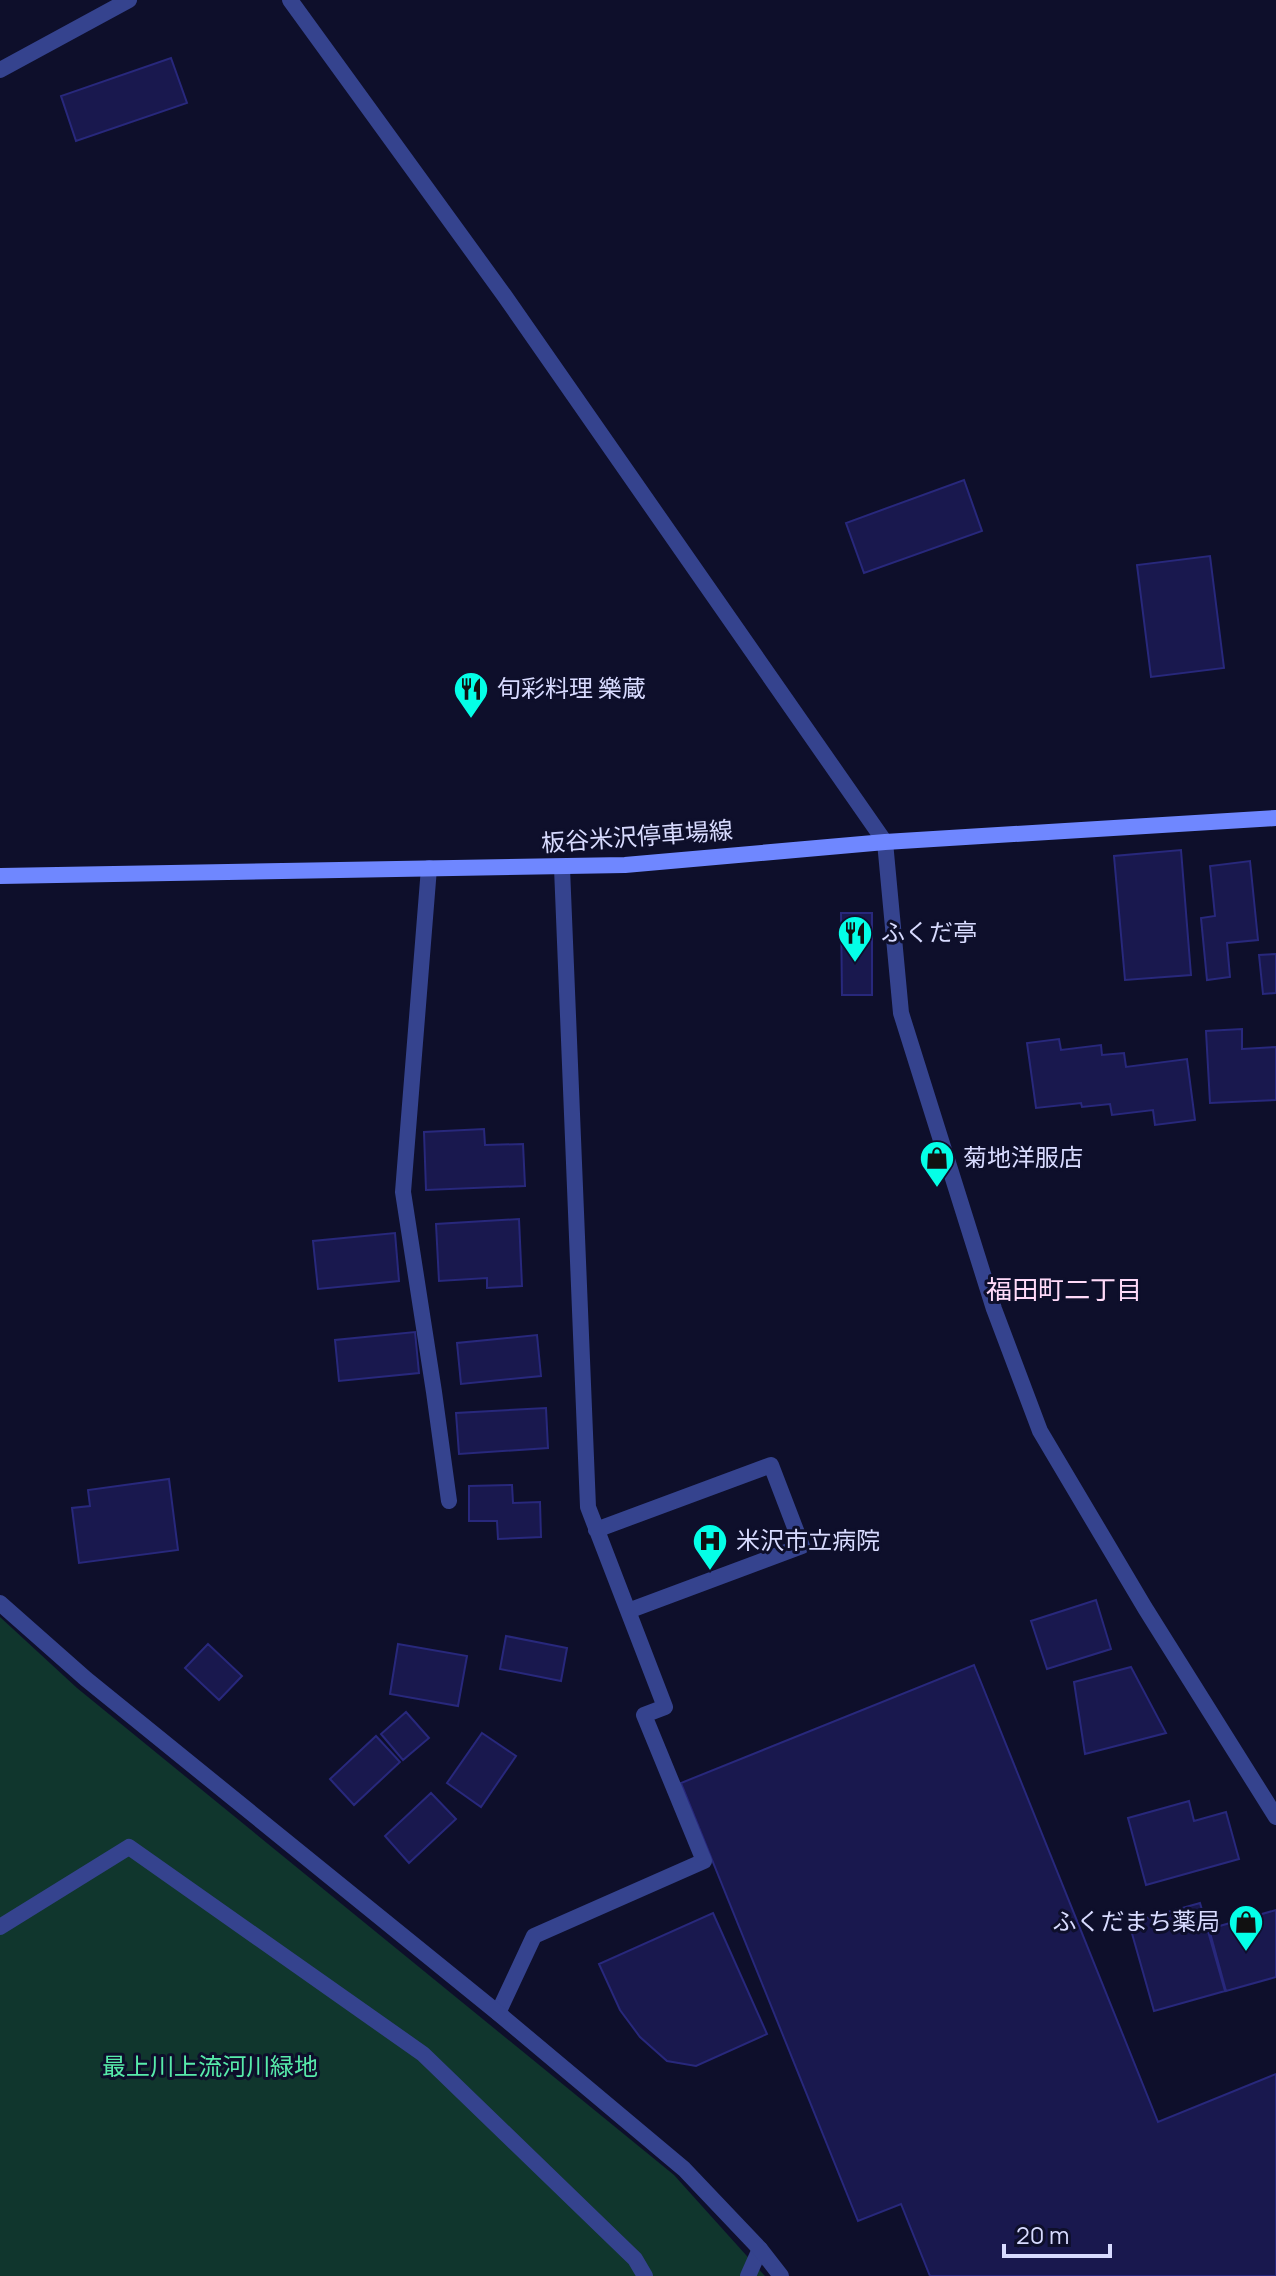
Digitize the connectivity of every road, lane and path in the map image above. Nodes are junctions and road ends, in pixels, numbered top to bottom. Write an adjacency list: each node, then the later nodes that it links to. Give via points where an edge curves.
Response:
1 (129, 0): 3 (street)
2 (290, 0): 5 (street, via 504,295)
3 (0, 70)
4 (1276, 818): 5 (main road, 板谷米沢停車場線)
5 (885, 842): 7 (main road, 板谷米沢停車場線); 13 (street, via 901,1013 994,1309 1040,1431)
6 (429, 868): 7 (main road, 板谷米沢停車場線); 8 (main road, 板谷米沢停車場線); 9 (street, via 403,1192)
7 (562, 868): 10 (street, via 588,1507)
8 (0, 876)
9 (449, 1501)
10 (596, 1530): 12 (street); 12 (street, via 771,1465 802,1546)
11 (0, 1603): 15 (street, via 86,1679)
12 (628, 1611): 15 (street, via 665,1707 644,1715 704,1861 534,1936)
13 (1276, 1817)
14 (0, 1927): 17 (street, via 129,1847 423,2054 635,2259)
15 (498, 2013): 16 (street, via 684,2169)
16 (760, 2249): 18 (street); 19 (street)
17 (645, 2276)
18 (748, 2276)
19 (781, 2276)

